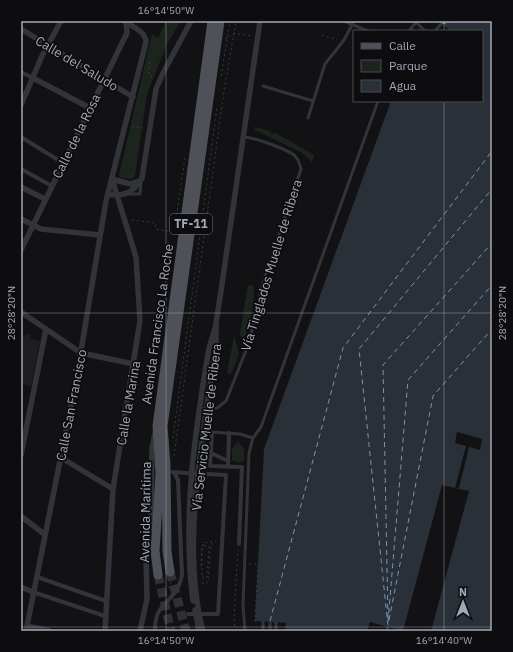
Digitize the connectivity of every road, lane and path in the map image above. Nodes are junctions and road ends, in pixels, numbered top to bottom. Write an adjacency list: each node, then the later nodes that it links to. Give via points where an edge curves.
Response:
1 (61, 21): 23 (street)
2 (191, 21): 45 (street, via 156,89)
3 (212, 21): 67 (main road, Avenida Francisco La Roche / TF-11)
4 (220, 21): 67 (main road, Avenida Francisco La Roche / TF-11)
5 (230, 21): 21 (path)
6 (236, 21): 18 (path)
7 (260, 21): 20 (street, Vía Servicio Muelle de Ribera)
8 (344, 21): 11 (lane)
9 (416, 21): 15 (lane); 16 (lane)
10 (125, 22): 28 (street, Calle de la Rosa, via 127,33); 31 (street, Calle San Francisco, via 146,38)
11 (353, 23): 14 (lane); 22 (lane)
12 (441, 24): 17 (lane)
13 (21, 29): 23 (street, Calle del Saludo)
14 (366, 30)
15 (410, 30)
16 (425, 30)
17 (436, 30)
18 (234, 34): 20 (path); 21 (path); 80 (path, via 174,443)
19 (322, 35): 22 (path)
20 (257, 36): 40 (street, Vía Servicio Muelle de Ribera)
21 (228, 38): 29 (path)
22 (343, 42): 32 (lane, via 325,64)
23 (47, 45): 27 (street); 28 (street, Calle del Saludo)
24 (150, 62): 26 (path, via 148,76)
25 (21, 72): 27 (street)
26 (154, 77)
27 (33, 78): 35 (street); 36 (street)
28 (103, 79): 31 (street, Calle del Saludo); 36 (street, Calle de la Rosa)
29 (220, 82)
30 (263, 86): 32 (lane)
31 (133, 97): 38 (street, Calle San Francisco)
32 (313, 101): 37 (lane)
33 (378, 102): 72 (lane, via 261,427)
34 (217, 104): 73 (path)
35 (21, 105)
36 (90, 108): 42 (street, Calle de la Rosa)
37 (308, 118)
38 (126, 124): 39 (path); 44 (street, Calle San Francisco)
39 (144, 128)
40 (242, 136): 61 (street, Vía Servicio Muelle de Ribera); 66 (lane, Vía Tinglados Muelle de Ribera, via 252,137 295,156 301,169 262,286 249,343 223,404 217,408)
41 (21, 137): 42 (street)
42 (63, 163): 46 (street, Calle de la Rosa)
43 (21, 169): 46 (street)
44 (112, 179): 45 (street, via 130,184); 48 (street, Calle San Francisco); 52 (street, Calle la Marina)
45 (141, 180): 49 (street); 50 (lane)
46 (52, 186): 53 (street, Calle de la Rosa)
47 (21, 187): 53 (street)
48 (108, 194): 52 (street); 58 (street, Calle San Francisco)
49 (126, 194): 50 (lane); 52 (street)
50 (140, 194): 51 (lane)
51 (145, 195)
52 (118, 196): 54 (street, Calle la Marina)
53 (45, 199): 56 (street, Calle de la Rosa)
54 (125, 219): 57 (path, via 155,223 156,230); 64 (street, Calle la Marina, via 137,263 140,321)
55 (21, 220): 56 (street)
56 (33, 226): 58 (street); 59 (street, Calle de la Rosa)
57 (174, 232)
58 (100, 235): 63 (street, Calle San Francisco)
59 (21, 250)
60 (21, 312): 62 (street)
61 (216, 323): 65 (street, Vía Servicio Muelle de Ribera, via 209,348); 66 (street, Vía Servicio Muelle de Ribera, via 216,345)
62 (46, 329): 63 (street); 76 (street)
63 (81, 353): 64 (street); 77 (street, Calle San Francisco)
64 (134, 364): 81 (street, Calle la Marina)
65 (200, 409): 66 (lane); 68 (street, Vía Servicio Muelle de Ribera)
66 (207, 409): 69 (street, Vía Servicio Muelle de Ribera)
67 (160, 426): 88 (main road, Avenida Marítima / TF-11, via 166,464 167,551); 89 (main road, Avenida Marítima / TF-11, via 155,550); 104 (street, Avenida Francisco La Roche, via 152,448 146,554 147,599)
68 (196, 431): 69 (lane); 101 (street, Vía Servicio Muelle de Ribera, via 190,506 191,580 196,617)
69 (204, 432): 70 (lane); 101 (street, Vía Servicio Muelle de Ribera, via 194,544)
70 (212, 433): 71 (lane); 75 (street)
71 (229, 434): 72 (lane); 78 (street)
72 (253, 438): 87 (lane, via 249,453)
73 (172, 442)
74 (172, 448): 80 (path)
75 (211, 453): 78 (street); 79 (street, via 210,466)
76 (21, 455)
77 (60, 457): 81 (street); 83 (street, Calle San Francisco)
78 (228, 460): 79 (street)
79 (228, 467): 86 (street, via 242,467)
80 (173, 472): 84 (street, bridge, via 226,475); 105 (street, via 178,480 182,575 178,588 160,606)
81 (113, 489): 93 (street, Calle la Marina)
82 (21, 516): 83 (street)
83 (44, 534): 90 (street, Calle San Francisco)
84 (222, 542): 85 (path, via 205,542 202,546 201,576 202,578 204,579 207,576 209,547 206,545 202,549 202,572 202,580 203,584 208,581 211,544); 94 (street, bridge, via 218,614)
85 (214, 544)
86 (239, 544): 106 (path)
87 (244, 564): 96 (path, via 258,564 255,621); 107 (lane)
88 (170, 572)
89 (158, 575)
90 (36, 578): 92 (street, Calle San Francisco); 93 (street)
91 (21, 586): 92 (street)
92 (33, 592): 95 (street); 100 (street, Calle San Francisco)
93 (106, 601): 95 (street, Calle la Marina)
94 (188, 614)
95 (105, 616): 103 (street, Calle la Marina)
96 (263, 621): 108 (lane)
97 (270, 622): 109 (lane)
98 (276, 622): 110 (lane)
99 (388, 626): 111 (lane)
100 (26, 628): 102 (street)
101 (201, 630)
102 (50, 631)
103 (105, 631)
104 (140, 631)
105 (155, 631)
106 (235, 631)
107 (245, 631)
108 (263, 631)
109 (270, 631)
110 (276, 631)
111 (387, 631)

